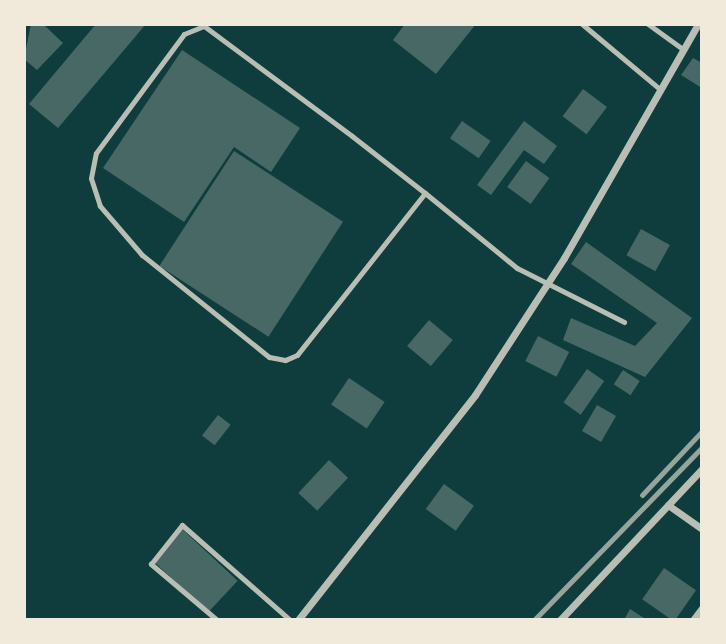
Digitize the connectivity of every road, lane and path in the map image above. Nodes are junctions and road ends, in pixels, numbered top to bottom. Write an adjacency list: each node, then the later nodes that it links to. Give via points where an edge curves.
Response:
1 (582, 24): 5 (lane)
2 (648, 24): 4 (lane)
3 (698, 24): 4 (street)
4 (684, 50): 5 (street)
5 (661, 90): 7 (street)
6 (425, 193): 6 (lane, via 204,26 192,26 96,153 90,178 100,206 142,256 270,357 285,360 297,355); 7 (lane)
7 (546, 286): 8 (lane); 15 (street, via 475,395)
8 (624, 322)
9 (702, 469): 10 (street)
10 (668, 505): 11 (street); 16 (street)
11 (702, 529)
12 (702, 608): 17 (street)
13 (217, 620): 14 (lane, via 151,564 182,525)
14 (290, 620)
15 (298, 620)
16 (560, 620)
17 (693, 620)

